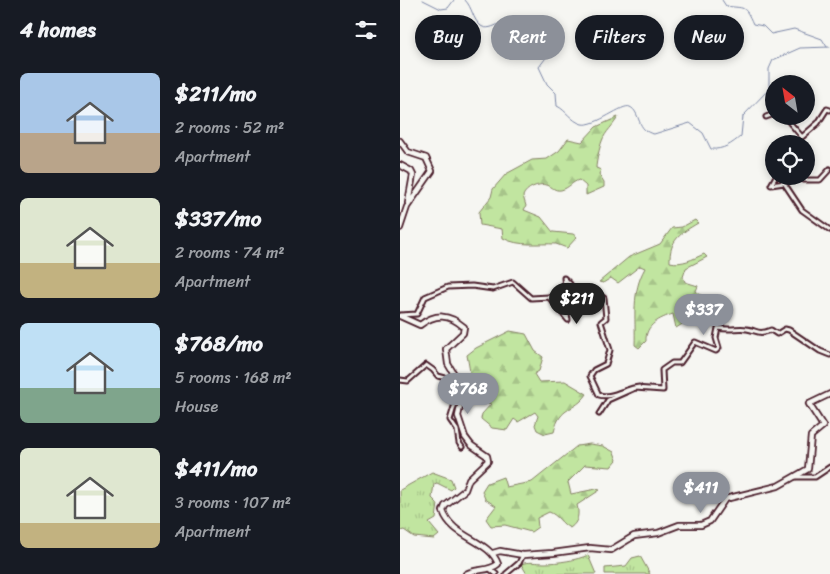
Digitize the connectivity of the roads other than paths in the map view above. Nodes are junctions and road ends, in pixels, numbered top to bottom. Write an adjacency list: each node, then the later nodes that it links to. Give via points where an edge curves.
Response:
1 (830, 110): 2 (street, via 826,110 818,123 802,137)
2 (792, 125)
3 (400, 141): 8 (main road, via 408,152 426,158 432,171)
4 (400, 164): 8 (main road, via 413,175)
5 (830, 169): 6 (street, via 820,180)
6 (815, 180)
7 (785, 185): 10 (street, via 802,210)
8 (407, 207): 9 (main road)
9 (400, 228)
10 (830, 230)
11 (400, 316): 14 (street, via 417,314 425,297 448,287 493,289 513,282 532,298 548,297 568,320 564,278 574,294 592,292 604,298 606,318 601,322 610,350 606,364 590,376 598,395 604,397); 16 (main road, via 420,325 437,315 446,316 464,327 463,333 446,349)
12 (830, 355): 14 (street, via 785,329 777,334 770,330 754,333 747,329 729,331 718,328 719,348 716,352 695,342 680,363 672,363 662,370 663,390)
13 (400, 380): 16 (street, via 408,381 426,365 438,376 449,379 452,395)
14 (639, 387): 17 (street, via 608,400)
15 (830, 394): 20 (main road, via 809,404 823,426 811,436 808,469)
16 (460, 398): 18 (street, via 450,420); 21 (main road, via 458,416 465,437 487,456 488,461 443,511 462,534)
17 (599, 414)
18 (462, 447)
19 (830, 467): 20 (street, via 815,477)
20 (792, 477): 22 (main road, via 778,486 725,499 713,519 701,525 679,525 658,533 634,536 611,550 590,548)
21 (493, 553): 22 (main road); 23 (main road, via 498,564)
22 (523, 554): 26 (street, via 519,563)
23 (490, 569): 24 (main road, via 480,568); 25 (street)
24 (466, 574)
25 (496, 574)
26 (506, 574)

